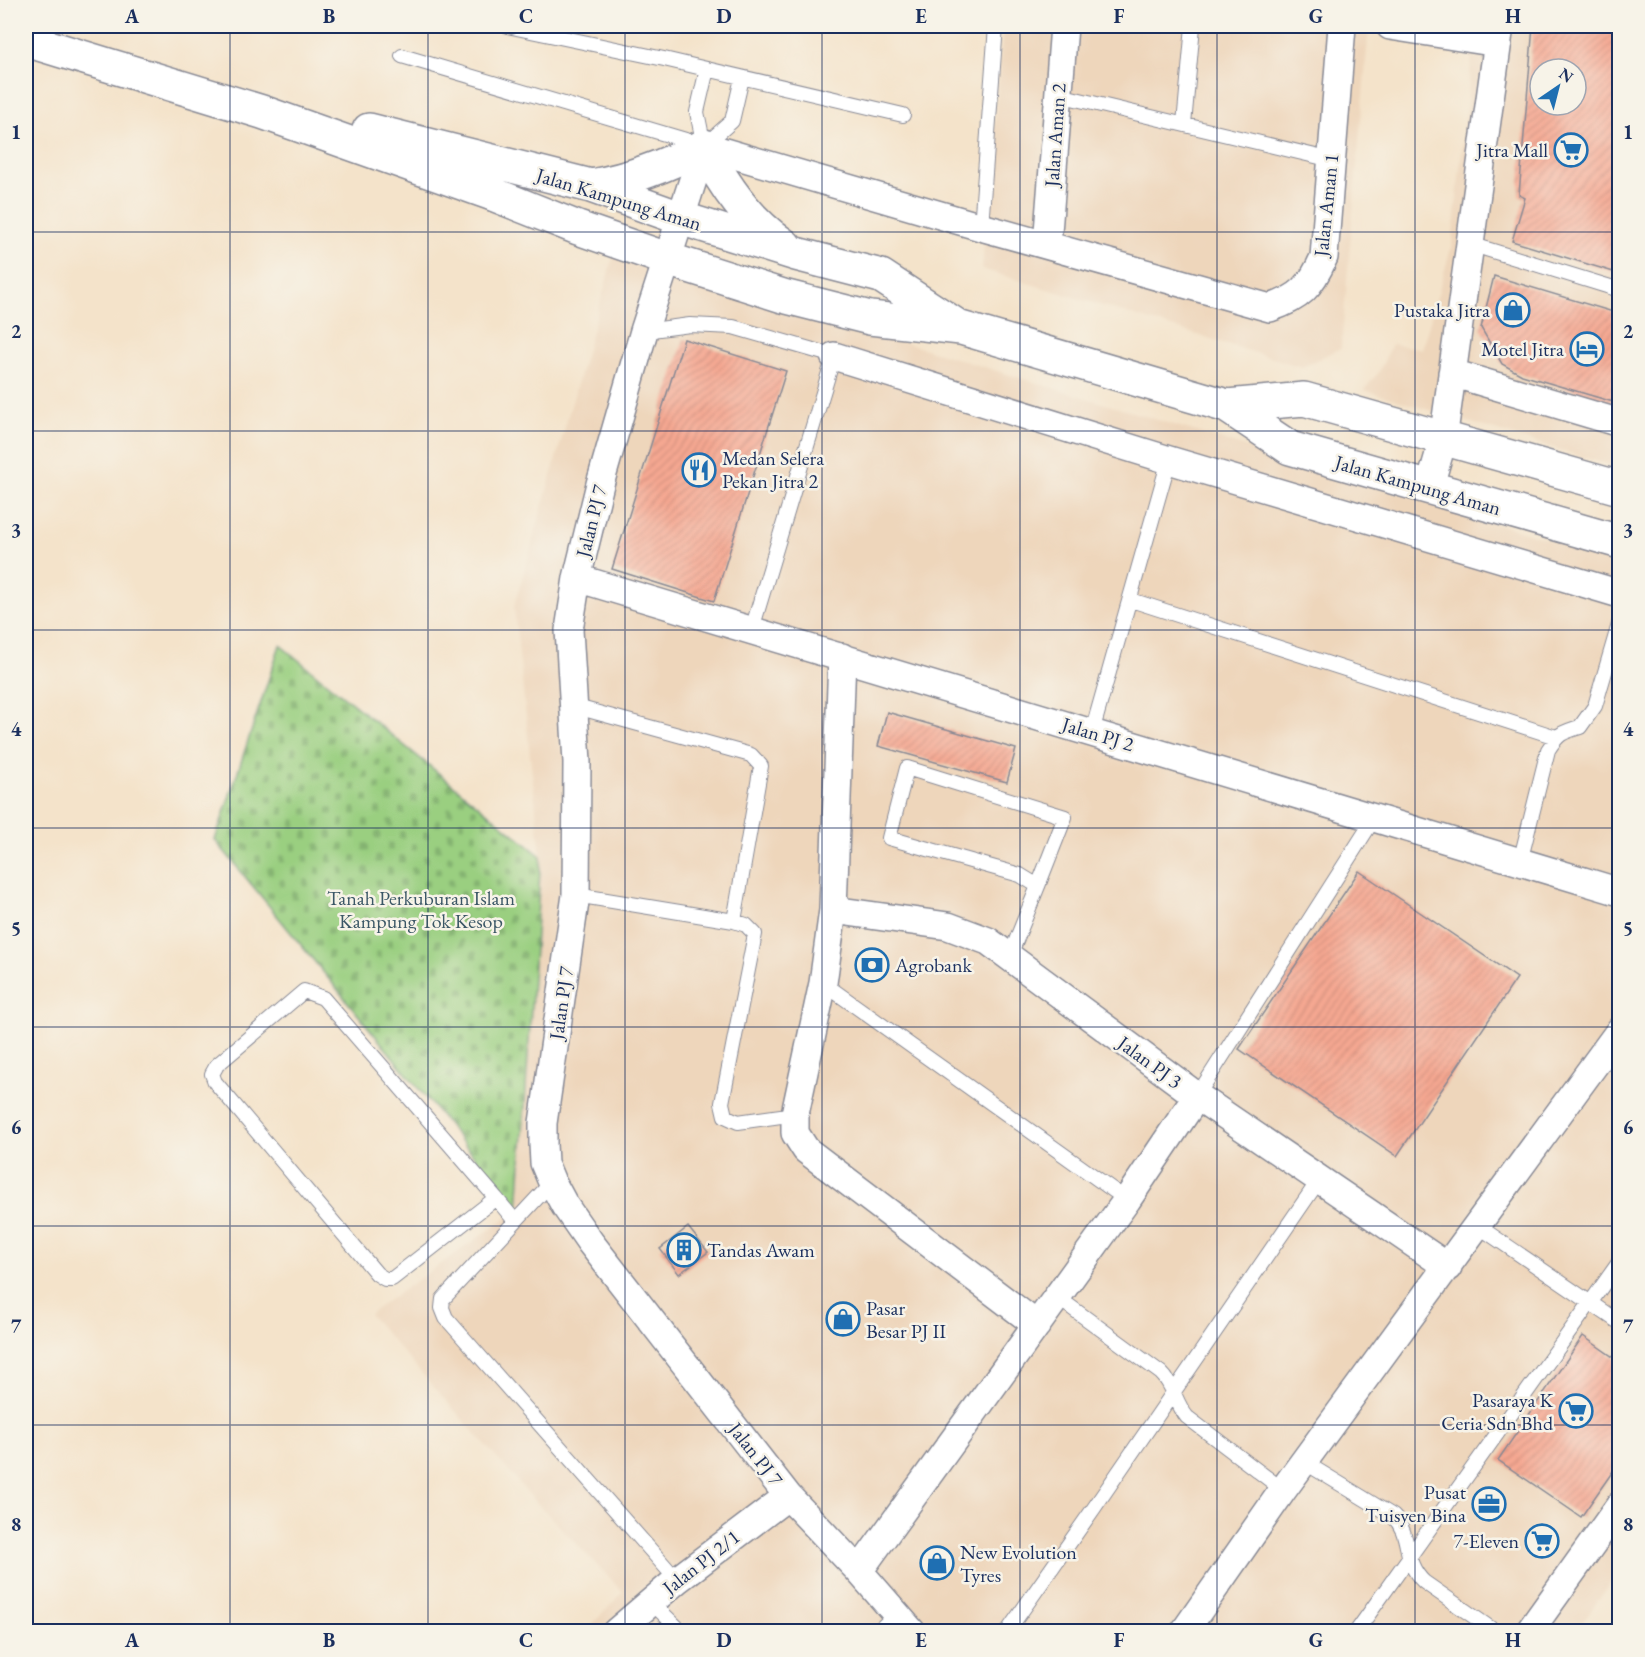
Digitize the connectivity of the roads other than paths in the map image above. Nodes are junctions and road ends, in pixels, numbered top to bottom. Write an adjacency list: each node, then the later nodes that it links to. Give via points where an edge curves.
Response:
1 (507, 26): 10 (lane)
2 (996, 26): 20 (lane)
3 (1064, 26): 12 (street, Jalan Aman 2)
4 (1193, 26): 15 (lane)
5 (1342, 26): 17 (street, Jalan Aman 1)
6 (1390, 26): 7 (street)
7 (1499, 34): 21 (street)
8 (26, 40): 13 (street, Jalan Kampung Aman)
9 (402, 56): 16 (lane)
10 (707, 69): 11 (lane); 16 (lane, via 697,112)
11 (742, 78): 14 (lane); 16 (lane, via 732,121)
12 (1059, 95): 15 (lane); 22 (street, Jalan Aman 2)
13 (262, 112): 18 (street, Jalan Kampung Aman, via 368,130); 24 (street, Jalan Kampung Aman)
14 (903, 115)
15 (1184, 124): 17 (lane)
16 (704, 146): 18 (street, via 638,176); 19 (street, Jalan PJ 7); 20 (street, Jalan Aman 1); 23 (street, via 742,207)
17 (1332, 160): 22 (street, Jalan Aman 1, via 1324,257 1304,291 1270,308)
18 (591, 186): 19 (street, Jalan Kampung Aman)
19 (680, 218): 23 (street, Jalan Kampung Aman); 24 (street, Jalan PJ 7)
20 (981, 227): 22 (street, Jalan Aman 1)
21 (1470, 244): 25 (lane); 29 (street)
22 (1047, 245)
23 (796, 254): 26 (street, Jalan Kampung Aman, via 881,276)
24 (667, 259): 26 (street, Jalan Kampung Aman, via 783,296 870,318); 27 (street, Jalan PJ 7)
25 (1620, 290)
26 (961, 328): 30 (street, Jalan Kampung Aman)
27 (644, 332): 28 (lane, via 690,325 733,327); 37 (street, Jalan PJ 7)
28 (834, 356): 33 (street); 41 (lane)
29 (1452, 373): 31 (street); 32 (street)
30 (1227, 406): 32 (street, Jalan Kampung Aman, via 1304,399); 35 (street, Jalan Kampung Aman, via 1290,448)
31 (1620, 423)
32 (1443, 440): 34 (street, Jalan Kampung Aman); 35 (street)
33 (1169, 460): 38 (street); 39 (lane)
34 (1620, 488)
35 (1429, 489): 36 (street, Jalan Kampung Aman)
36 (1620, 542)
37 (577, 578): 41 (street, Jalan PJ 2); 43 (street, Jalan PJ 7, via 569,630)
38 (1620, 594)
39 (1131, 600): 44 (lane); 45 (lane)
40 (1620, 621): 45 (lane, via 1595,705 1580,727)
41 (752, 629): 42 (street, Jalan PJ 2)
42 (842, 657): 44 (street, Jalan PJ 2); 51 (street)
43 (573, 706): 50 (street, Jalan PJ 7, via 578,762); 52 (lane, via 752,755 761,766)
44 (1092, 732): 46 (street, Jalan PJ 2)
45 (1556, 737): 47 (lane, via 1548,750)
46 (1375, 817): 47 (street, Jalan PJ 2); 56 (lane)
47 (1520, 862): 49 (street, Jalan PJ 2)
48 (1038, 886): 48 (lane, via 1020,875 890,838 907,768 1065,818); 53 (lane)
49 (1620, 892)
50 (576, 895): 52 (lane); 59 (street, Jalan PJ 7, via 543,1123 544,1163)
51 (833, 910): 53 (street, Jalan PJ 3, via 948,926 988,941); 54 (street)
52 (734, 921): 57 (lane, via 755,934 722,1102 725,1116 738,1122)
53 (1010, 958): 56 (street, Jalan PJ 3)
54 (823, 983): 57 (street); 61 (lane)
55 (1620, 1030): 63 (street)
56 (1197, 1096): 58 (street, Jalan PJ 3); 61 (street)
57 (795, 1113): 69 (street, via 795,1133 806,1150)
58 (1319, 1180): 65 (street, Jalan PJ 3); 70 (lane)
59 (552, 1182): 62 (lane); 73 (street, Jalan PJ 7, via 590,1242)
60 (496, 1198): 60 (lane, via 316,994 304,991 217,1065 212,1074 377,1274 386,1279 392,1279); 62 (lane)
61 (1127, 1200): 66 (street)
62 (515, 1221): 77 (lane, via 443,1299 446,1318)
63 (1478, 1226): 65 (street); 67 (lane)
64 (1620, 1261): 67 (lane)
65 (1448, 1267): 71 (street)
66 (1057, 1297): 69 (street); 70 (lane, via 1161,1373)
67 (1590, 1303): 68 (lane); 75 (lane)
68 (1620, 1323)
69 (1037, 1325): 76 (street)
70 (1173, 1392): 72 (lane, via 1186,1417); 82 (lane)
71 (1304, 1462): 72 (street); 75 (lane, via 1393,1516 1401,1524)
72 (1283, 1490): 83 (street)
73 (788, 1496): 76 (street, Jalan PJ 7); 77 (street, Jalan PJ 2/1)
74 (1620, 1505): 86 (street)
75 (1408, 1558): 84 (lane); 85 (lane, via 1424,1582)
76 (859, 1571): 79 (street, Jalan PJ 7)
77 (677, 1580): 78 (street, Jalan PJ 2/1)
78 (651, 1602): 80 (street, Jalan PJ 2/1); 81 (lane)
79 (895, 1626)
80 (616, 1632)
81 (682, 1632)
82 (1006, 1632)
83 (1184, 1632)
84 (1356, 1632)
85 (1496, 1632)
86 (1529, 1632)

